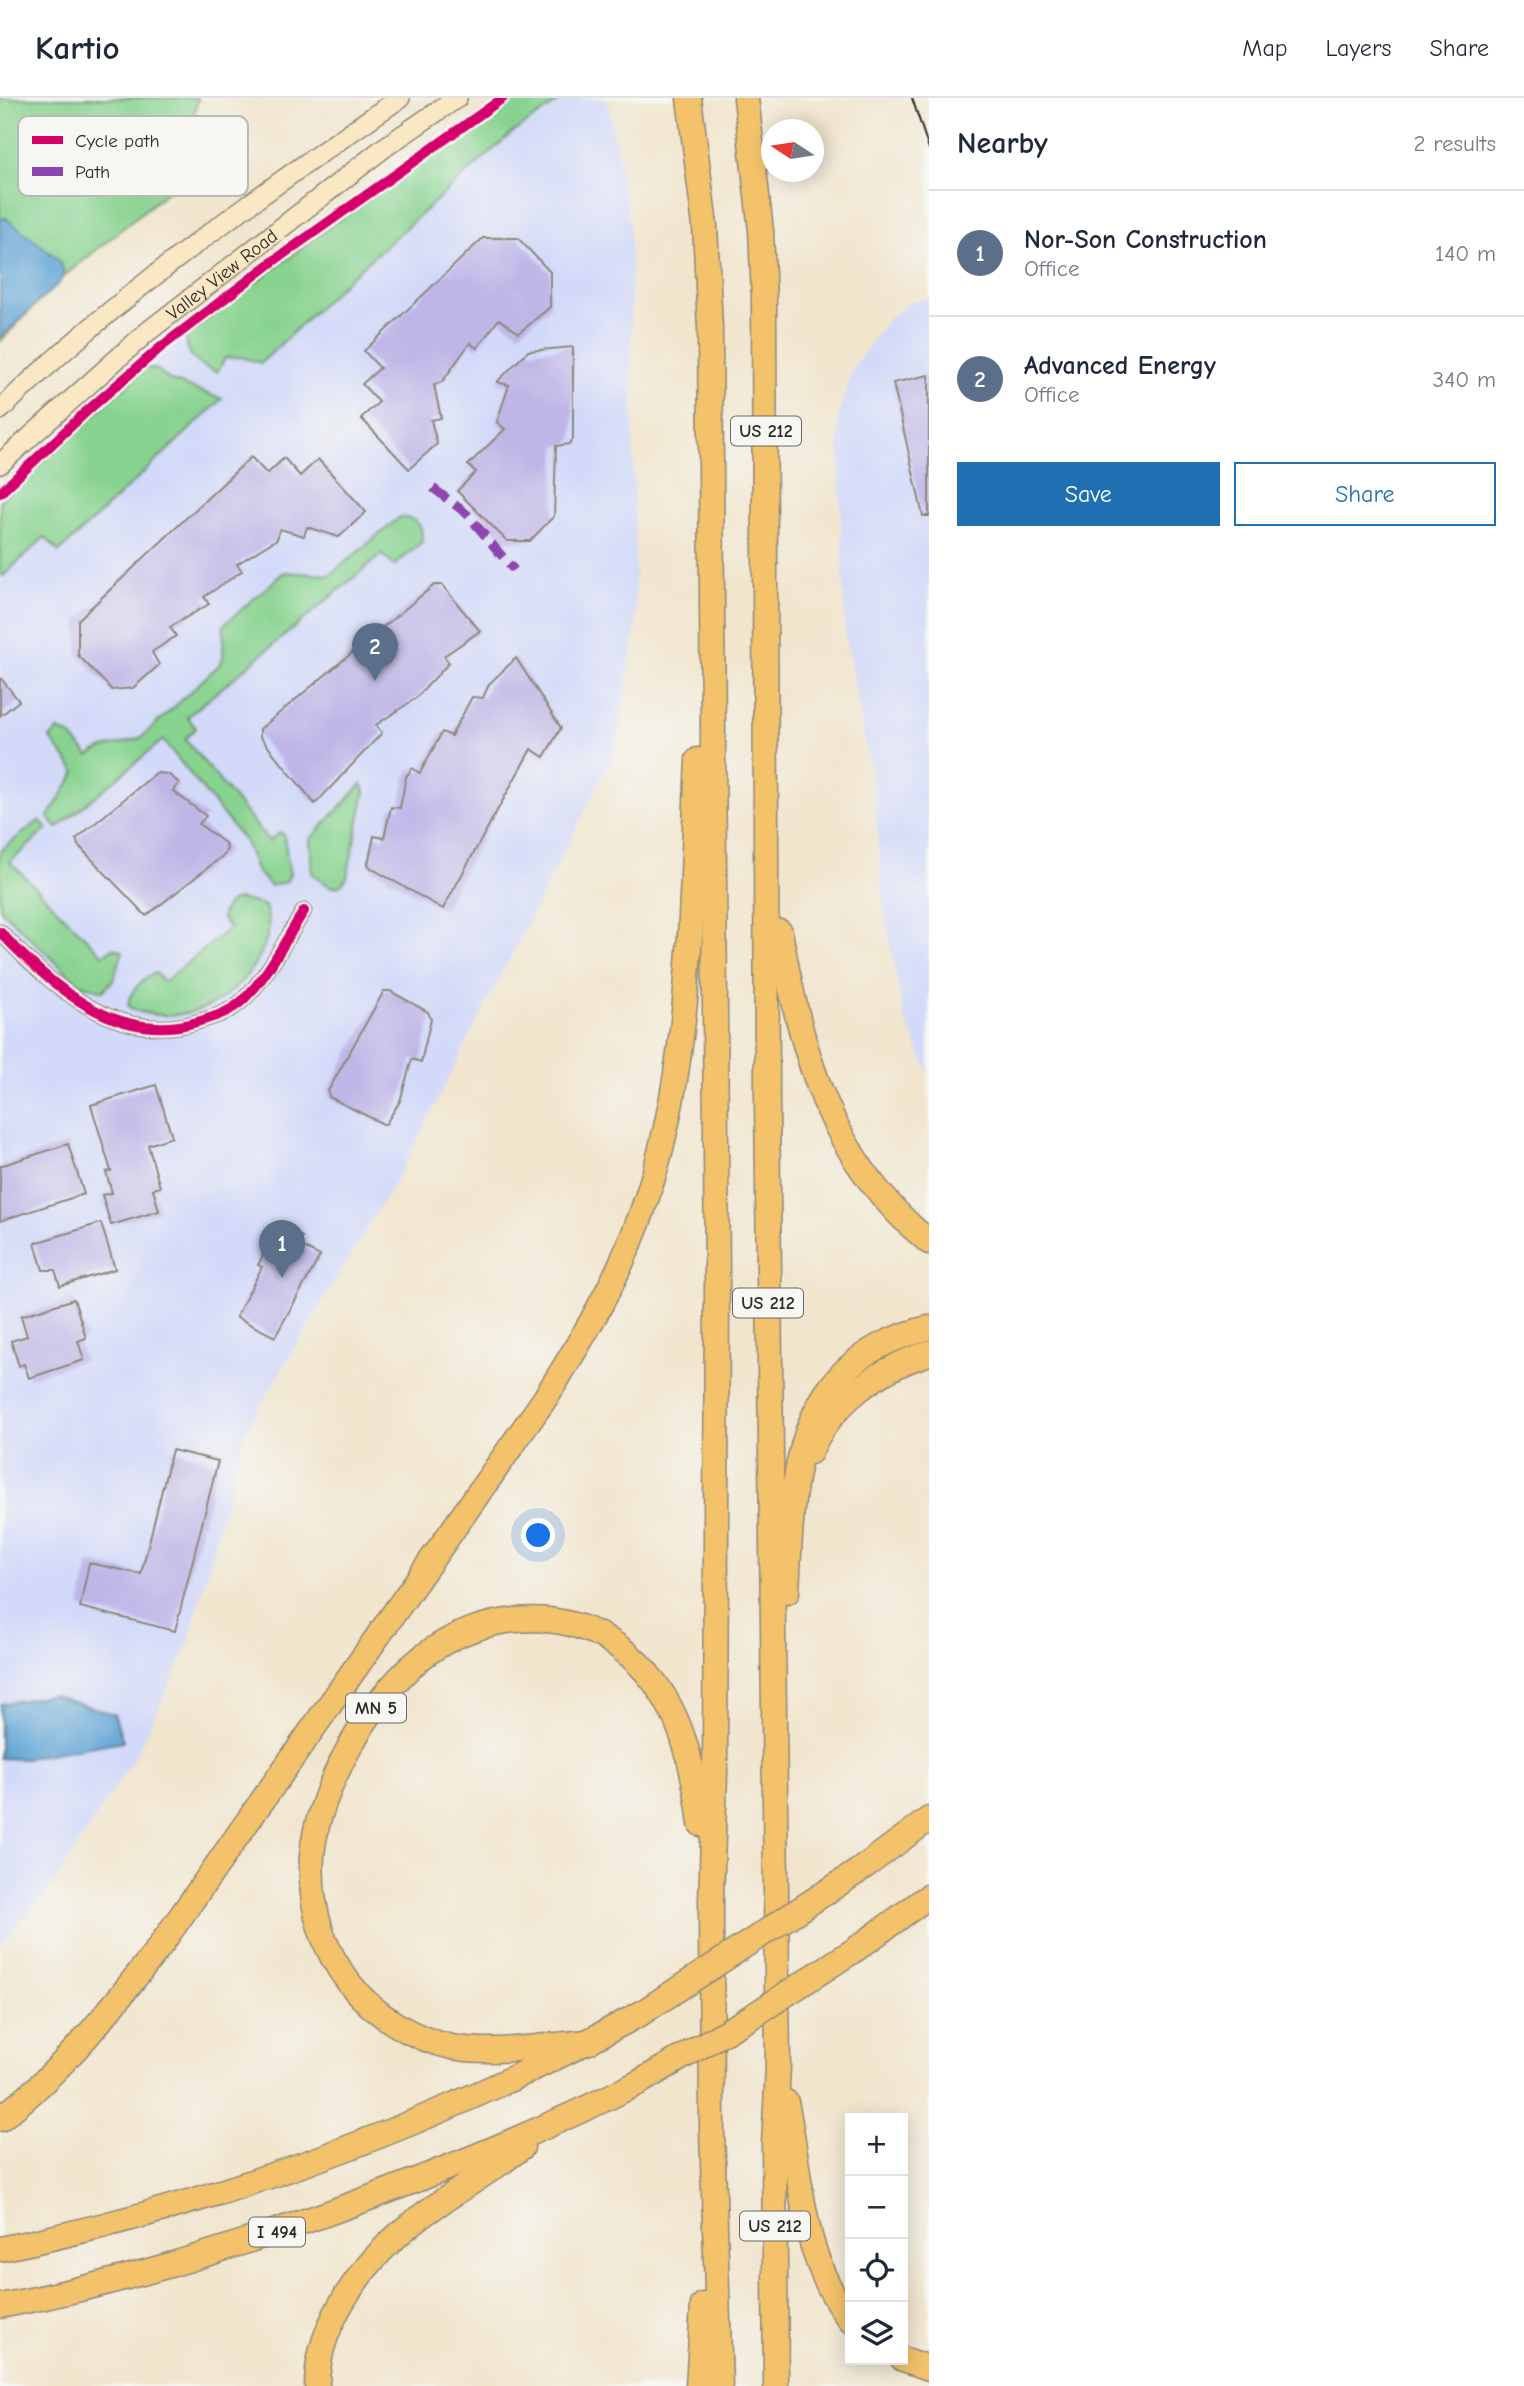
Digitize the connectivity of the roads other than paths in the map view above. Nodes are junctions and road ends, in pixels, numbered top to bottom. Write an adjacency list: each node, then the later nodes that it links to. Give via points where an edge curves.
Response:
1 (400, 98): 5 (main road, Valley View Road, via 273,185 122,303)
2 (457, 98): 6 (main road, Valley View Road, via 385,147 146,333)
3 (689, 98): 7 (highway, US 212, via 705,226)
4 (746, 98): 8 (highway, US 212, via 764,299)
5 (0, 410)
6 (0, 464)
7 (712, 557): 18 (highway, US 212, via 717,1281); 23 (highway, via 683,1012 666,1132 617,1275 544,1400 160,1946 62,2065)
8 (767, 765): 11 (highway, via 779,932 808,1063 827,1112 851,1154 880,1194); 16 (highway, US 212)
9 (304, 911): 10 (street, via 244,1000 228,1011 182,1027 153,1027 107,1017 72,999)
10 (0, 932)
11 (929, 1242)
12 (929, 1328): 14 (highway, via 878,1345 834,1384 814,1412 801,1443)
13 (929, 1353): 14 (highway, via 906,1360 855,1393 813,1445)
14 (792, 1495): 16 (highway)
15 (929, 1819): 21 (highway, bridge, via 858,1872 640,2014)
16 (775, 1841): 22 (highway, US 212)
17 (929, 1896): 20 (highway, I 494)
18 (711, 1901): 21 (highway, MN 5, via 695,1769 680,1723 657,1683 625,1650 592,1630 550,1620 504,1620 466,1630 430,1651 398,1681 356,1738 320,1814 312,1854 313,1897 321,1935 337,1968 362,2000 388,2020 452,2047); 25 (highway, US 212)
19 (929, 1910): 20 (highway)
20 (893, 1924): 24 (highway, I 494, bridge, via 751,2017 638,2083)
21 (589, 2042): 26 (highway, via 431,2117 312,2164 191,2202)
22 (778, 2067): 28 (highway, via 817,2264); 34 (highway, US 212, via 774,2144)
23 (0, 2119)
24 (545, 2129): 27 (highway, I 494, via 413,2183 176,2265 69,2294); 31 (highway, via 491,2172 419,2217 379,2254 335,2315 323,2346)
25 (712, 2130): 32 (highway); 33 (highway, US 212)
26 (0, 2249)
27 (0, 2306)
28 (845, 2313)
29 (908, 2361): 30 (highway)
30 (929, 2368)
31 (317, 2386)
32 (698, 2386)
33 (720, 2386)
34 (776, 2386)

